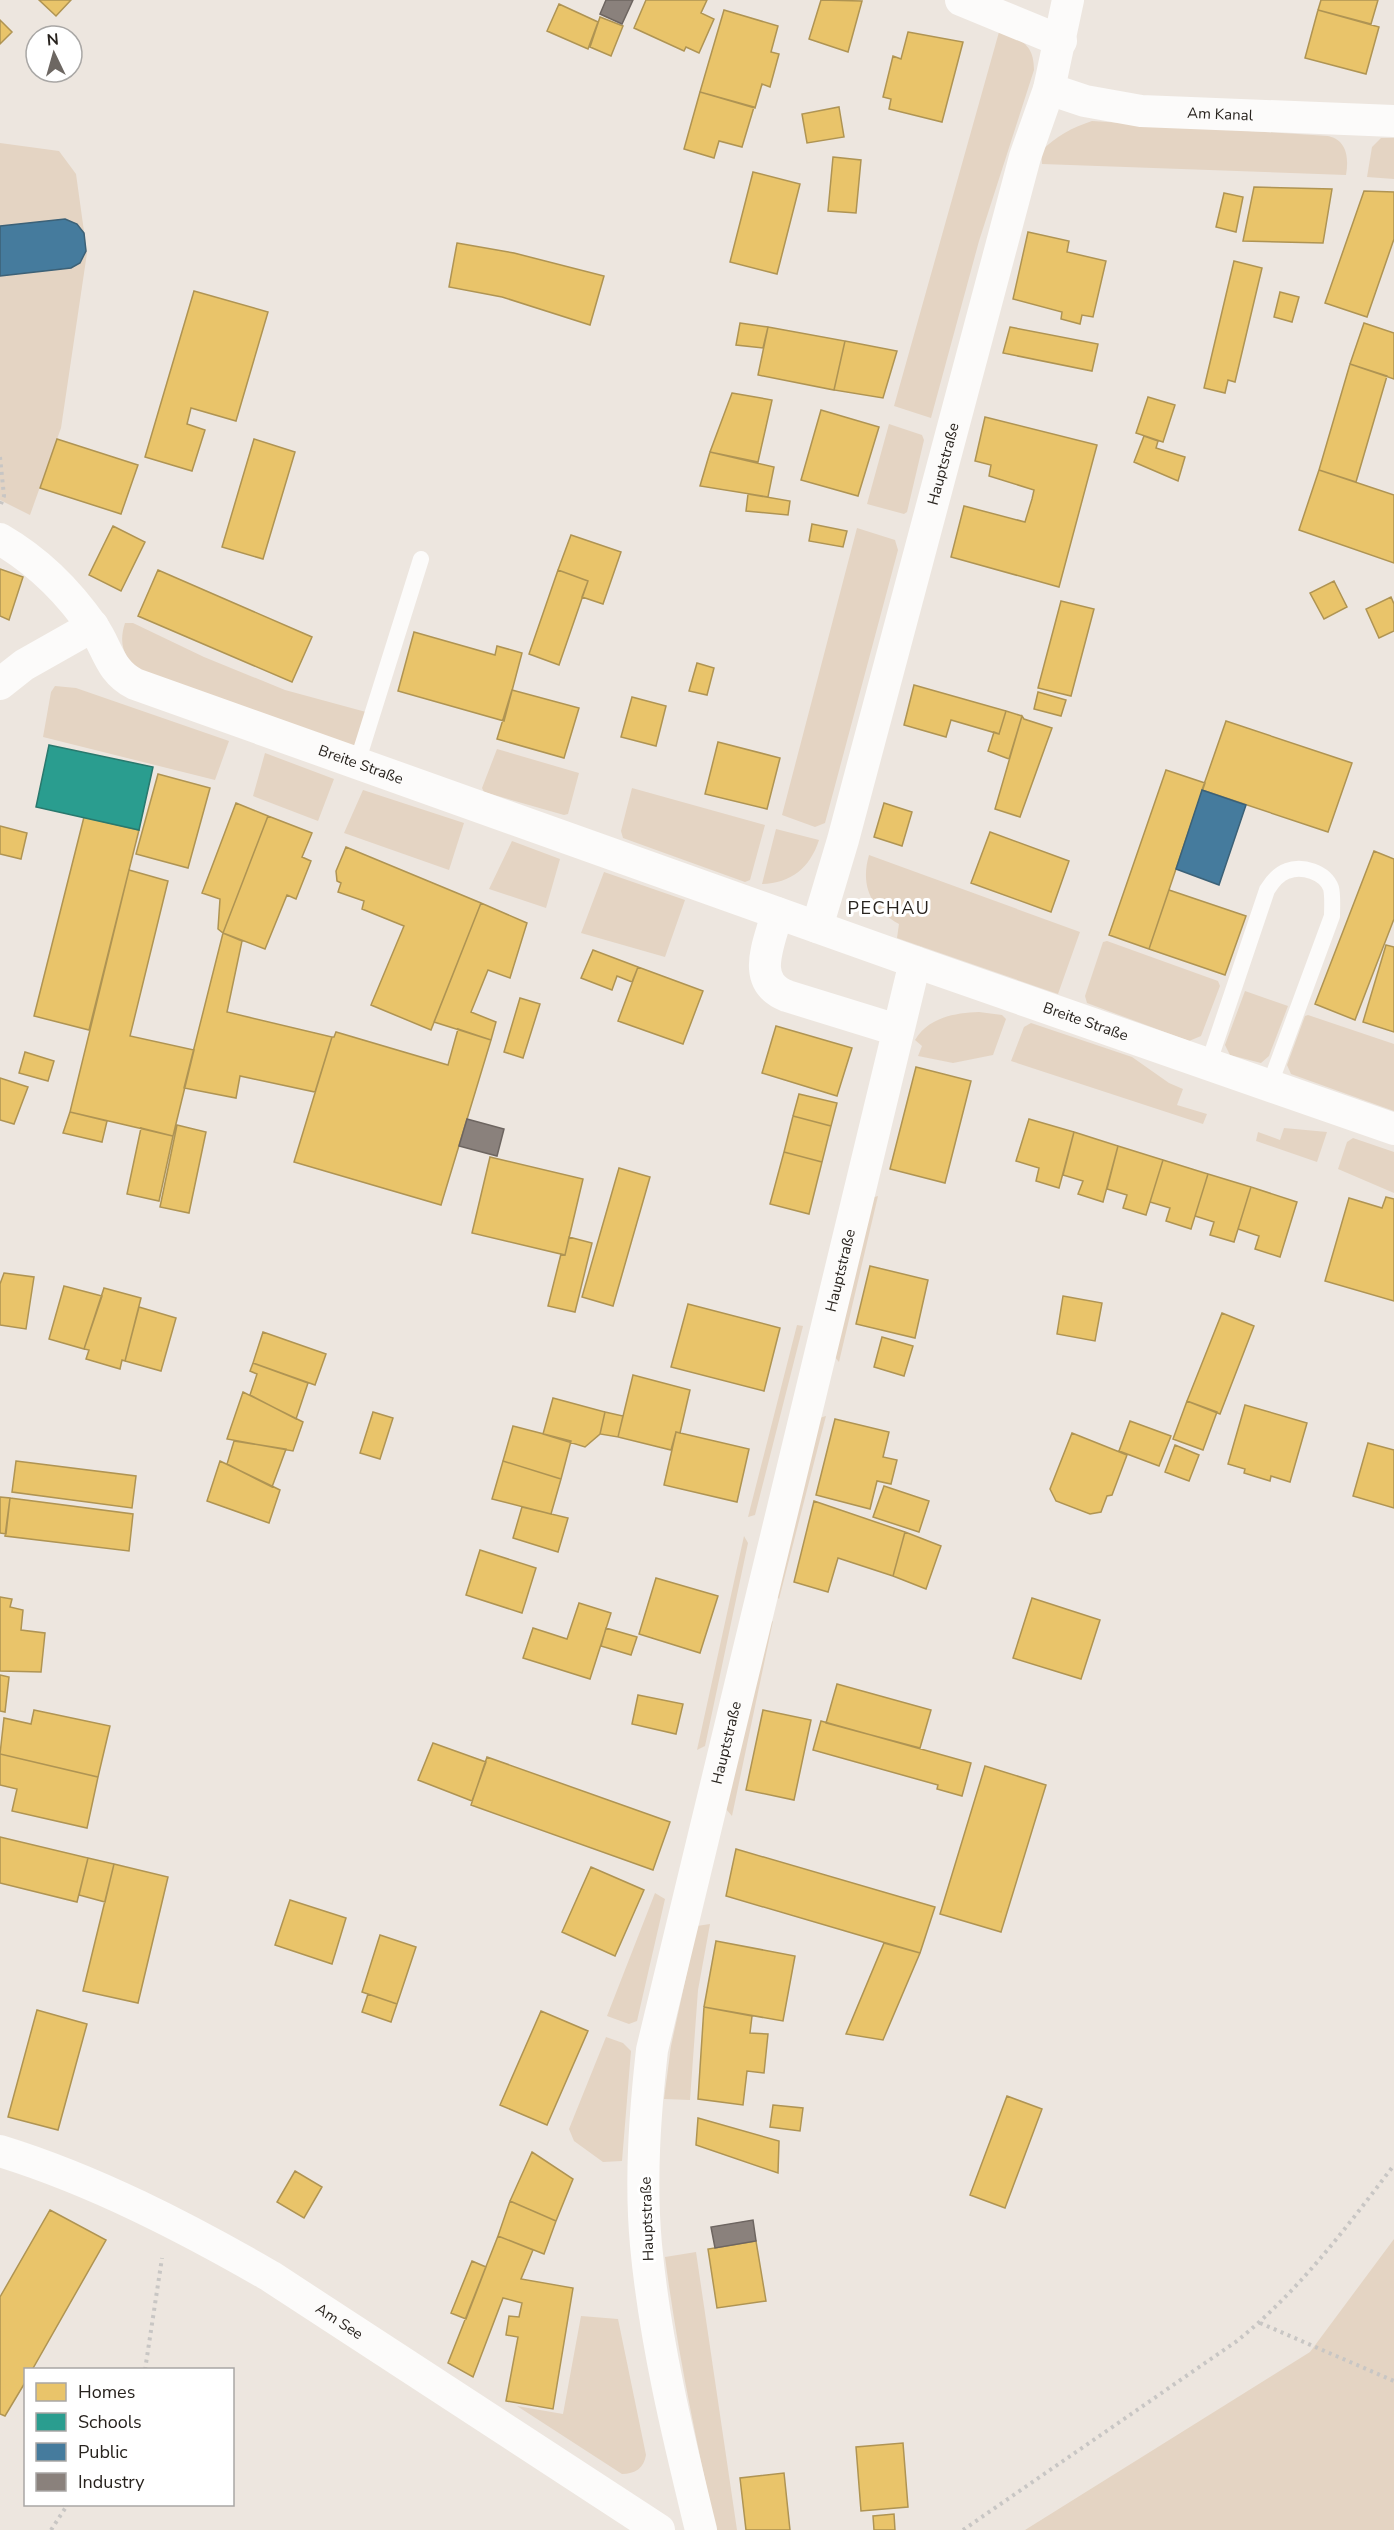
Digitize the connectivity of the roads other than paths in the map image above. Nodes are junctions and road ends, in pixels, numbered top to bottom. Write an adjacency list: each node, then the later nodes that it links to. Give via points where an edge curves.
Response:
1 (961, 0): 3 (street)
2 (1068, 0): 3 (street, Hauptstraße)
3 (1061, 41): 4 (street, Hauptstraße)
4 (1048, 89): 5 (street, Am Kanal, via 1141,111); 12 (street, Hauptstraße, via 1025,157)
5 (1394, 121)
6 (0, 539): 8 (street, Breite Straße, via 49,574)
7 (421, 559): 10 (lane)
8 (93, 626): 9 (street, via 24,665); 10 (street, Breite Straße, via 112,665 129,681)
9 (0, 684)
10 (357, 763): 11 (street, Breite Straße)
11 (777, 914): 12 (street, Breite Straße); 14 (street, via 764,969 770,986 787,996)
12 (817, 927): 13 (street, Breite Straße)
13 (915, 962): 14 (street, Hauptstraße); 15 (street, Breite Straße)
14 (897, 1030): 20 (street, Hauptstraße, via 652,2050 645,2136 646,2244 669,2397)
15 (1209, 1062): 16 (street, Breite Straße); 16 (lane, via 1267,890 1288,870 1307,869 1322,876 1331,888 1332,916)
16 (1270, 1084): 17 (street, Breite Straße)
17 (1394, 1128)
18 (2, 2155): 19 (street, Am See, via 92,2186 169,2221 270,2276)
19 (659, 2530)
20 (700, 2530)

